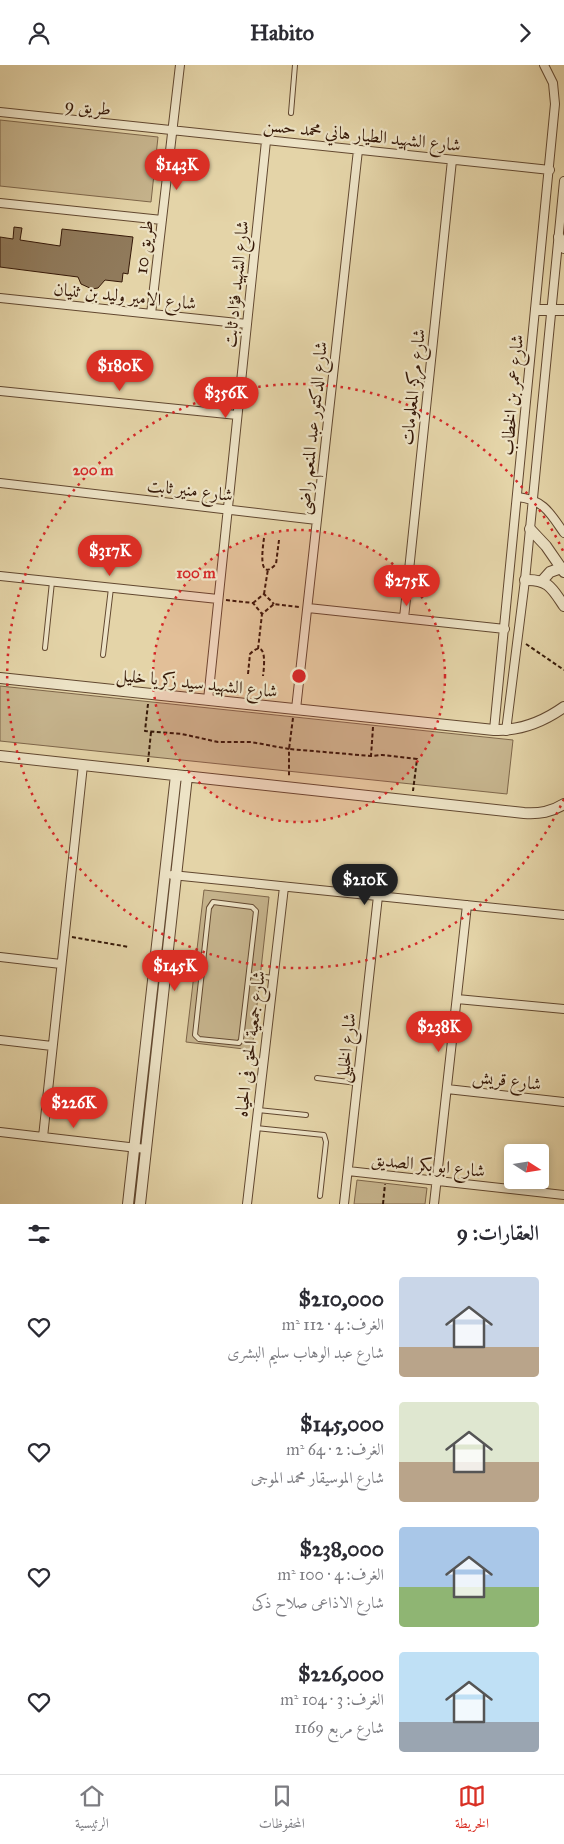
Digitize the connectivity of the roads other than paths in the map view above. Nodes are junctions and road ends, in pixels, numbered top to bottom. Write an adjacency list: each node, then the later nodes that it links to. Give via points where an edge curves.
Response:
1 (180, 65): 8 (street, طريق 10)
2 (295, 65): 7 (lane)
3 (544, 65): 5 (street, شارع عمر بن الخطاب)
4 (564, 91): 5 (street)
5 (556, 93): 12 (street, شارع عمر بن الخطاب)
6 (0, 112): 8 (street, طريق 9)
7 (291, 113)
8 (172, 131): 9 (street, شارع الشهيد الطيار هاني محمد حسن); 15 (street, طريق 10)
9 (266, 141): 10 (street, شارع الشهيد الطيار هاني محمد حسن); 23 (street, شارع الشهيد فؤاد ثابت)
10 (358, 150): 11 (street, شارع الشهيد الطيار هاني محمد حسن); 30 (street, شارع الدكتور عبد المنعم راضى)
11 (452, 160): 12 (street, شارع الشهيد الطيار هاني محمد حسن); 43 (street, شارع مركز المعلومات)
12 (550, 170): 19 (street, شارع عمر بن الخطاب)
13 (564, 181): 16 (street, شارع عمر بن الخطاب)
14 (0, 203): 15 (street)
15 (162, 220): 22 (street, طريق 10)
16 (559, 237): 17 (street); 20 (street, شارع عمر بن الخطاب)
17 (564, 248)
18 (0, 299): 22 (street, شارع الامير وليد بن ثنيان)
19 (536, 309): 20 (street); 27 (street, شارع عمر بن الخطاب)
20 (552, 309): 21 (street); 28 (street, شارع عمر بن الخطاب)
21 (564, 311)
22 (151, 314): 23 (street, شارع الامير وليد بن ثنيان)
23 (247, 324): 25 (street, شارع الشهيد فؤاد ثابت)
24 (0, 391): 25 (street)
25 (237, 415): 29 (street, شارع الشهيد فؤاد ثابت)
26 (0, 483): 29 (street, شارع منير ثابت)
27 (518, 497): 28 (street); 31 (street, شارع عمر بن الخطاب)
28 (533, 499): 32 (street, شارع عمر بن الخطاب); 33 (street, via 552,515)
29 (228, 510): 30 (street, شارع منير ثابت); 40 (street, شارع الشهيد فؤاد ثابت)
30 (317, 520): 42 (street, شارع الدكتور عبد المنعم راضى)
31 (515, 527): 32 (street); 44 (street, شارع عمر بن الخطاب)
32 (530, 529): 34 (street); 36 (street, شارع عمر بن الخطاب)
33 (564, 533)
34 (563, 570): 38 (street, via 550,572)
35 (0, 576): 37 (street)
36 (525, 580): 38 (street); 52 (street, شارع عمر بن الخطاب)
37 (52, 581): 39 (street); 45 (lane)
38 (542, 581): 41 (street, via 552,588)
39 (111, 588): 40 (street); 46 (lane)
40 (218, 599): 48 (street, شارع الشهيد فؤاد ثابت)
41 (564, 606)
42 (308, 608): 43 (street); 50 (street, شارع الدكتور عبد المنعم راضى)
43 (404, 618): 44 (street)
44 (505, 629): 51 (street, شارع عمر بن الخطاب)
45 (45, 647)
46 (103, 655)
47 (0, 678): 48 (street, شارع الشهيد سيد زكريا خليل)
48 (208, 700): 50 (street, شارع الشهيد سيد زكريا خليل)
49 (564, 707): 52 (street, شارع الشهيد سيد زكريا خليل, via 536,723)
50 (295, 709): 51 (street, شارع الشهيد سيد زكريا خليل)
51 (494, 730): 52 (street, شارع الشهيد سيد زكريا خليل)
52 (506, 731)
53 (0, 756): 54 (street)
54 (82, 765): 55 (street); 65 (street)
55 (176, 775): 56 (street); 58 (street)
56 (187, 776): 57 (street, via 532,814 548,812); 59 (street)
57 (564, 804)
58 (165, 875): 59 (street); 81 (street)
59 (176, 876): 60 (street); 82 (street)
60 (284, 887): 61 (street); 67 (street, شارع جمعية الحق فى الحياه)
61 (378, 896): 62 (street); 73 (street, شارع الخليلى)
62 (467, 905): 63 (street); 68 (street)
63 (564, 915)
64 (0, 957): 65 (street)
65 (61, 963): 71 (street)
66 (249, 975): 66 (lane, via 255,909 213,902 209,908 196,1038 240,1042); 67 (lane)
67 (273, 978): 76 (street, شارع جمعية الحق فى الحياه)
68 (457, 999): 69 (street); 74 (street)
69 (564, 1009)
70 (0, 1040): 71 (street)
71 (52, 1046): 80 (street)
72 (317, 1078): 73 (lane)
73 (357, 1083): 83 (street, شارع الخليلى)
74 (447, 1089): 75 (street, شارع قريش); 84 (street)
75 (564, 1102)
76 (258, 1109): 77 (lane); 78 (street, شارع جمعية الحق فى الحياه)
77 (306, 1115)
78 (256, 1127): 86 (lane, via 324,1135); 89 (street, شارع جمعية الحق فى الحياه)
79 (0, 1133): 80 (street)
80 (42, 1137): 81 (street)
81 (134, 1147): 82 (street); 87 (street)
82 (146, 1149): 88 (street)
83 (348, 1171): 84 (street, شارع ابو بكر الصديق); 90 (street, شارع الخليلى)
84 (436, 1181): 85 (street, شارع ابو بكر الصديق); 91 (street)
85 (564, 1195)
86 (320, 1196)
87 (128, 1204)
88 (140, 1204)
89 (247, 1204)
90 (344, 1204)
91 (434, 1204)

